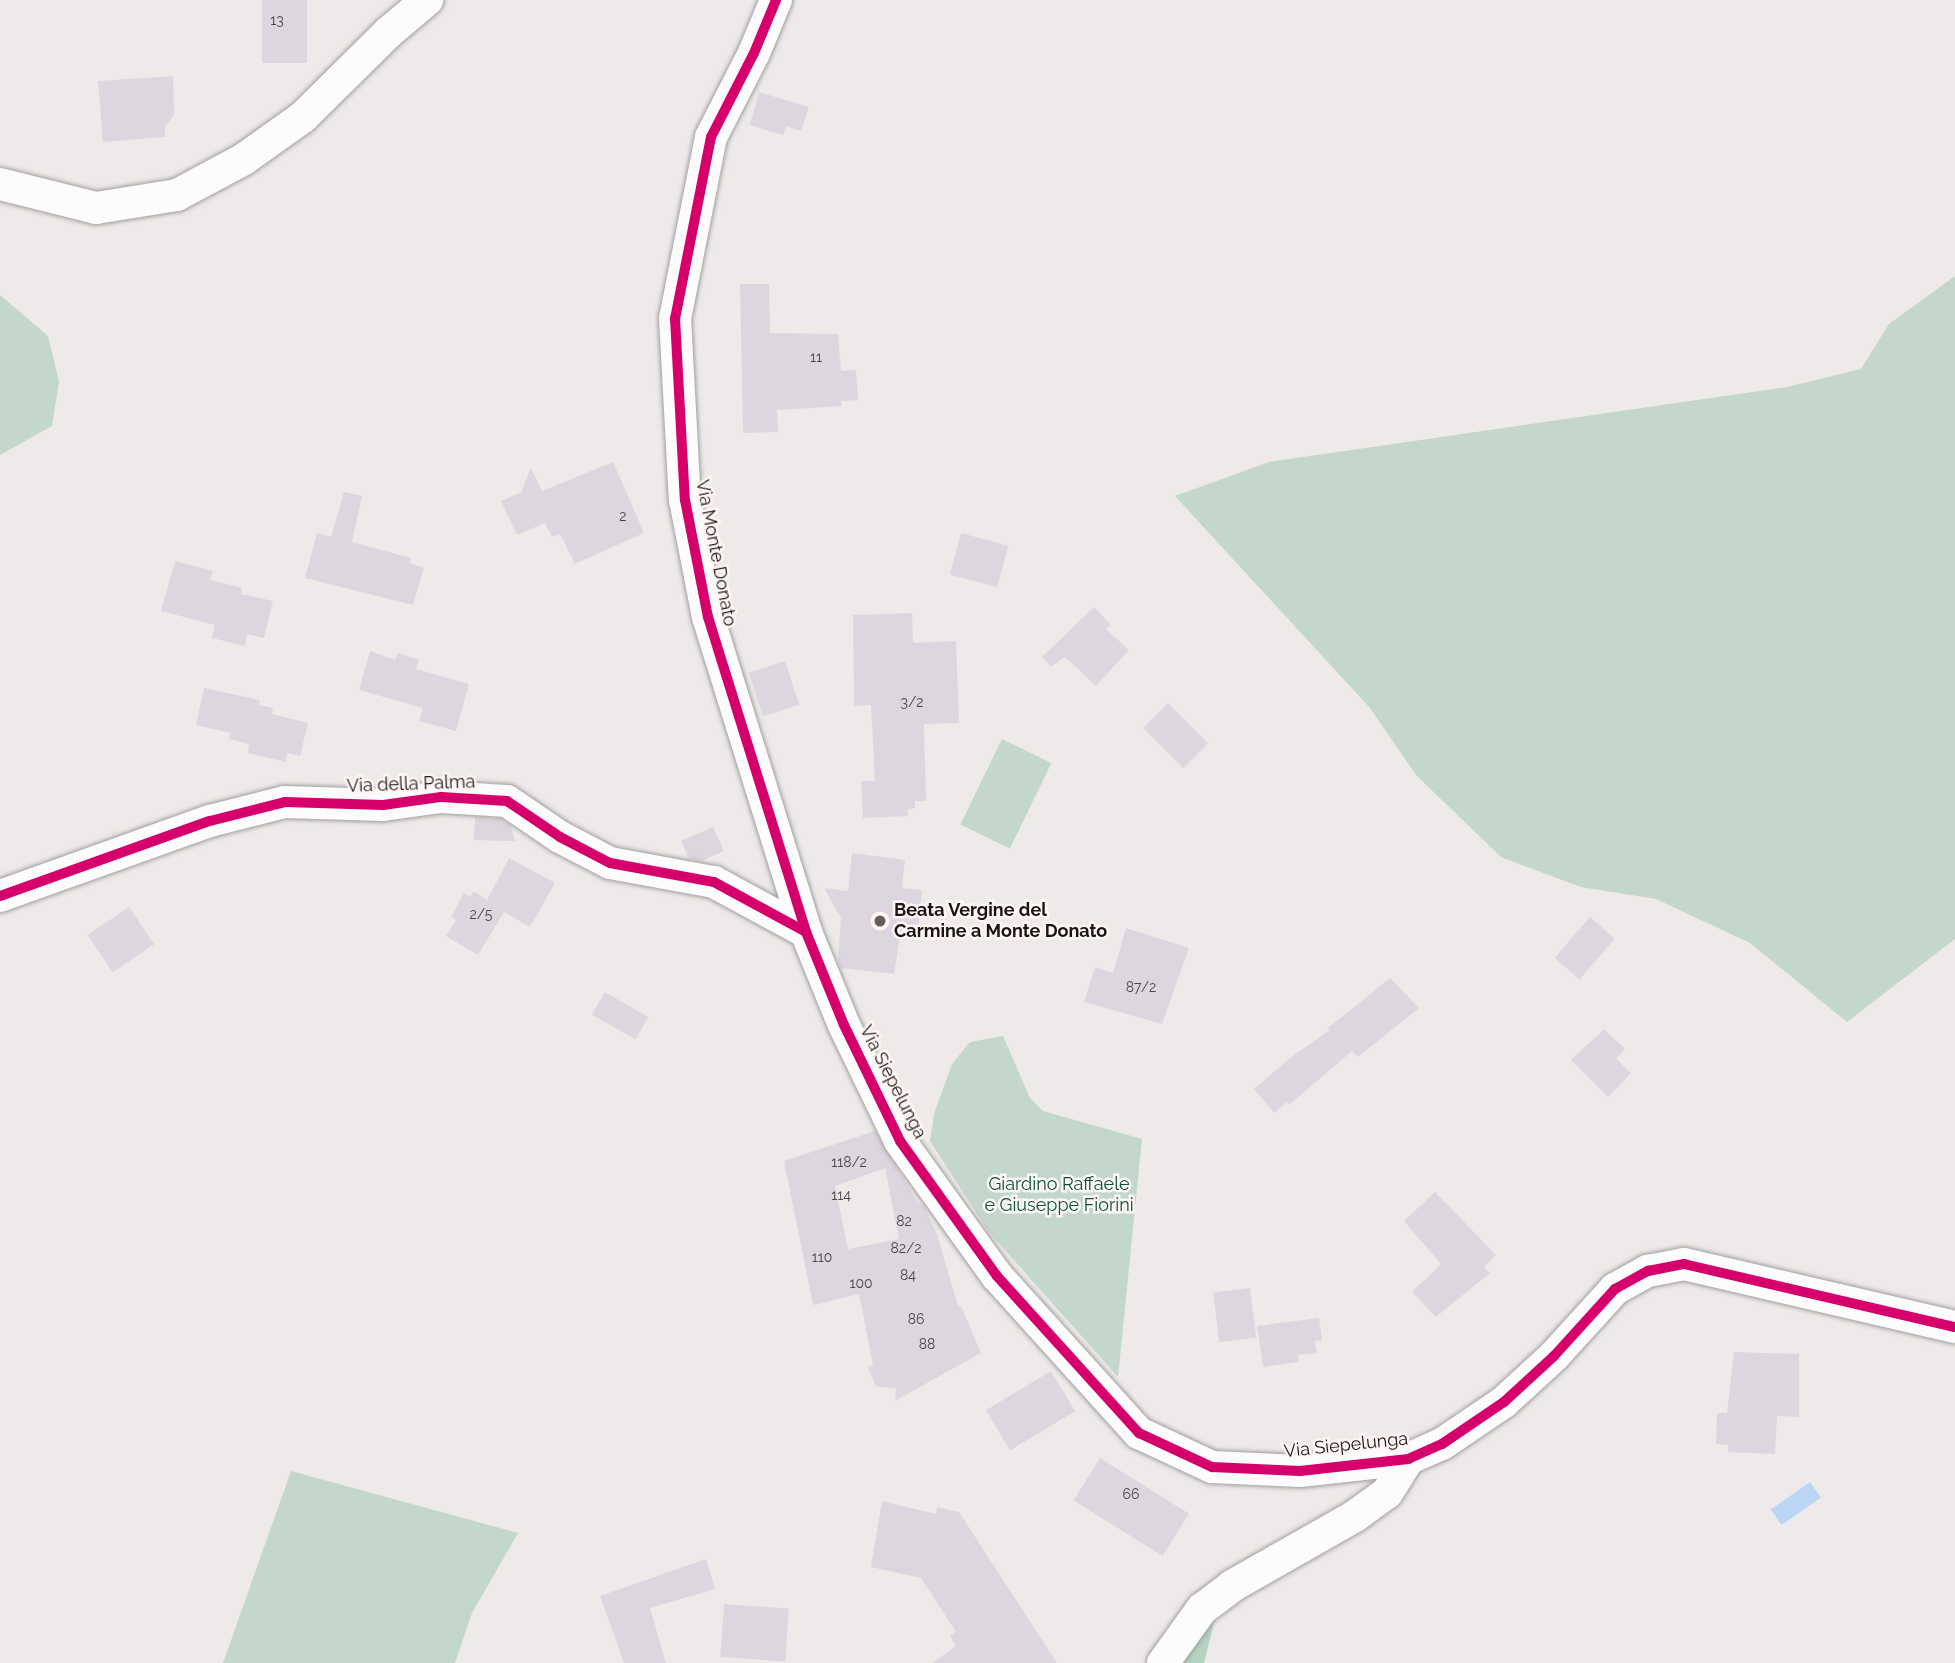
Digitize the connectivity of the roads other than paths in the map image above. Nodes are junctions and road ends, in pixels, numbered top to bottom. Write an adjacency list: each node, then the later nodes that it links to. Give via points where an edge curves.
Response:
1 (427, 0): 3 (street, via 303,117 244,159 177,195 96,208)
2 (776, 0): 5 (street, Via Monte Donato, via 711,137 675,318 685,500 708,617)
3 (0, 184)
4 (0, 896): 5 (street, Via della Palma, via 210,821 285,802 383,805 441,797 507,801 560,837 610,863 714,882)
5 (806, 932): 6 (street, Via Monte Donato)
6 (844, 1025): 8 (street, Via Siepelunga, via 900,1141 997,1276 1139,1433 1212,1467 1300,1471)
7 (1955, 1327): 8 (street, Via Siepelunga, via 1684,1264 1648,1271 1615,1289 1504,1402 1442,1444)
8 (1408, 1459): 9 (street, via 1387,1493 1232,1586 1202,1609)
9 (1163, 1663)

